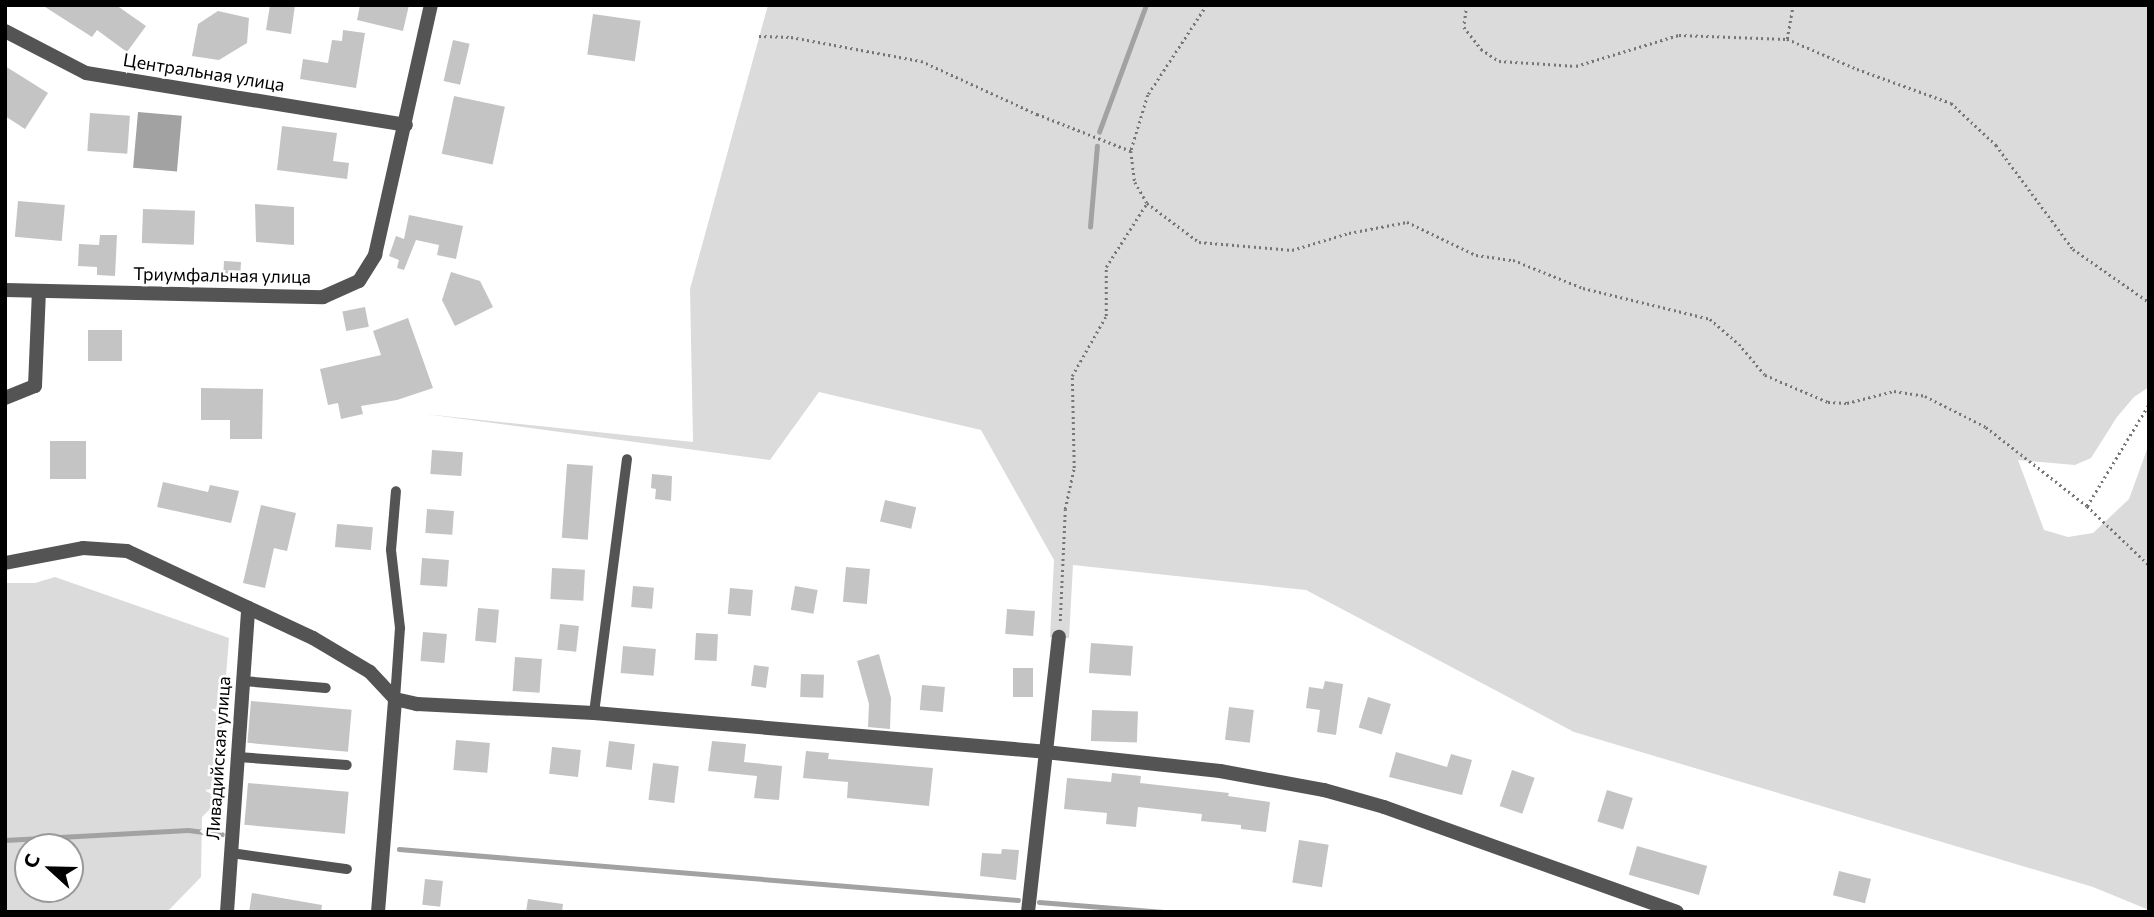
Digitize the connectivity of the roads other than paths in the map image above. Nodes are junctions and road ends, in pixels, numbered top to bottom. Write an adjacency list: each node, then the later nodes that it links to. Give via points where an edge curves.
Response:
1 (431, 5): 3 (street, Триумфальная улица)
2 (5, 30): 3 (street, Центральная улица, via 86,73)
3 (406, 124): 5 (street, Триумфальная улица, via 375,255 359,281 323,297)
4 (5, 290): 5 (street, Триумфальная улица)
5 (39, 291): 6 (street, via 35,386)
6 (5, 398)
7 (627, 459): 15 (lane)
8 (396, 491): 14 (lane, via 391,550 400,628)
9 (5, 563): 10 (street, via 83,548 127,551)
10 (248, 608): 12 (street, Ливадийская улица); 14 (street, via 313,638 370,672)
11 (1059, 637): 16 (street)
12 (243, 681): 13 (lane); 17 (street, Ливадийская улица)
13 (326, 688)
14 (395, 699): 15 (street); 22 (street)
15 (593, 713): 16 (street)
16 (1045, 752): 23 (street); 24 (street, via 1220,771 1324,790 1384,807)
17 (238, 757): 18 (lane); 19 (street, Ливадийская улица)
18 (346, 765)
19 (231, 853): 20 (lane); 21 (street, Ливадийская улица)
20 (347, 869)
21 (227, 912)
22 (378, 912)
23 (1028, 912)
24 (1677, 912)

